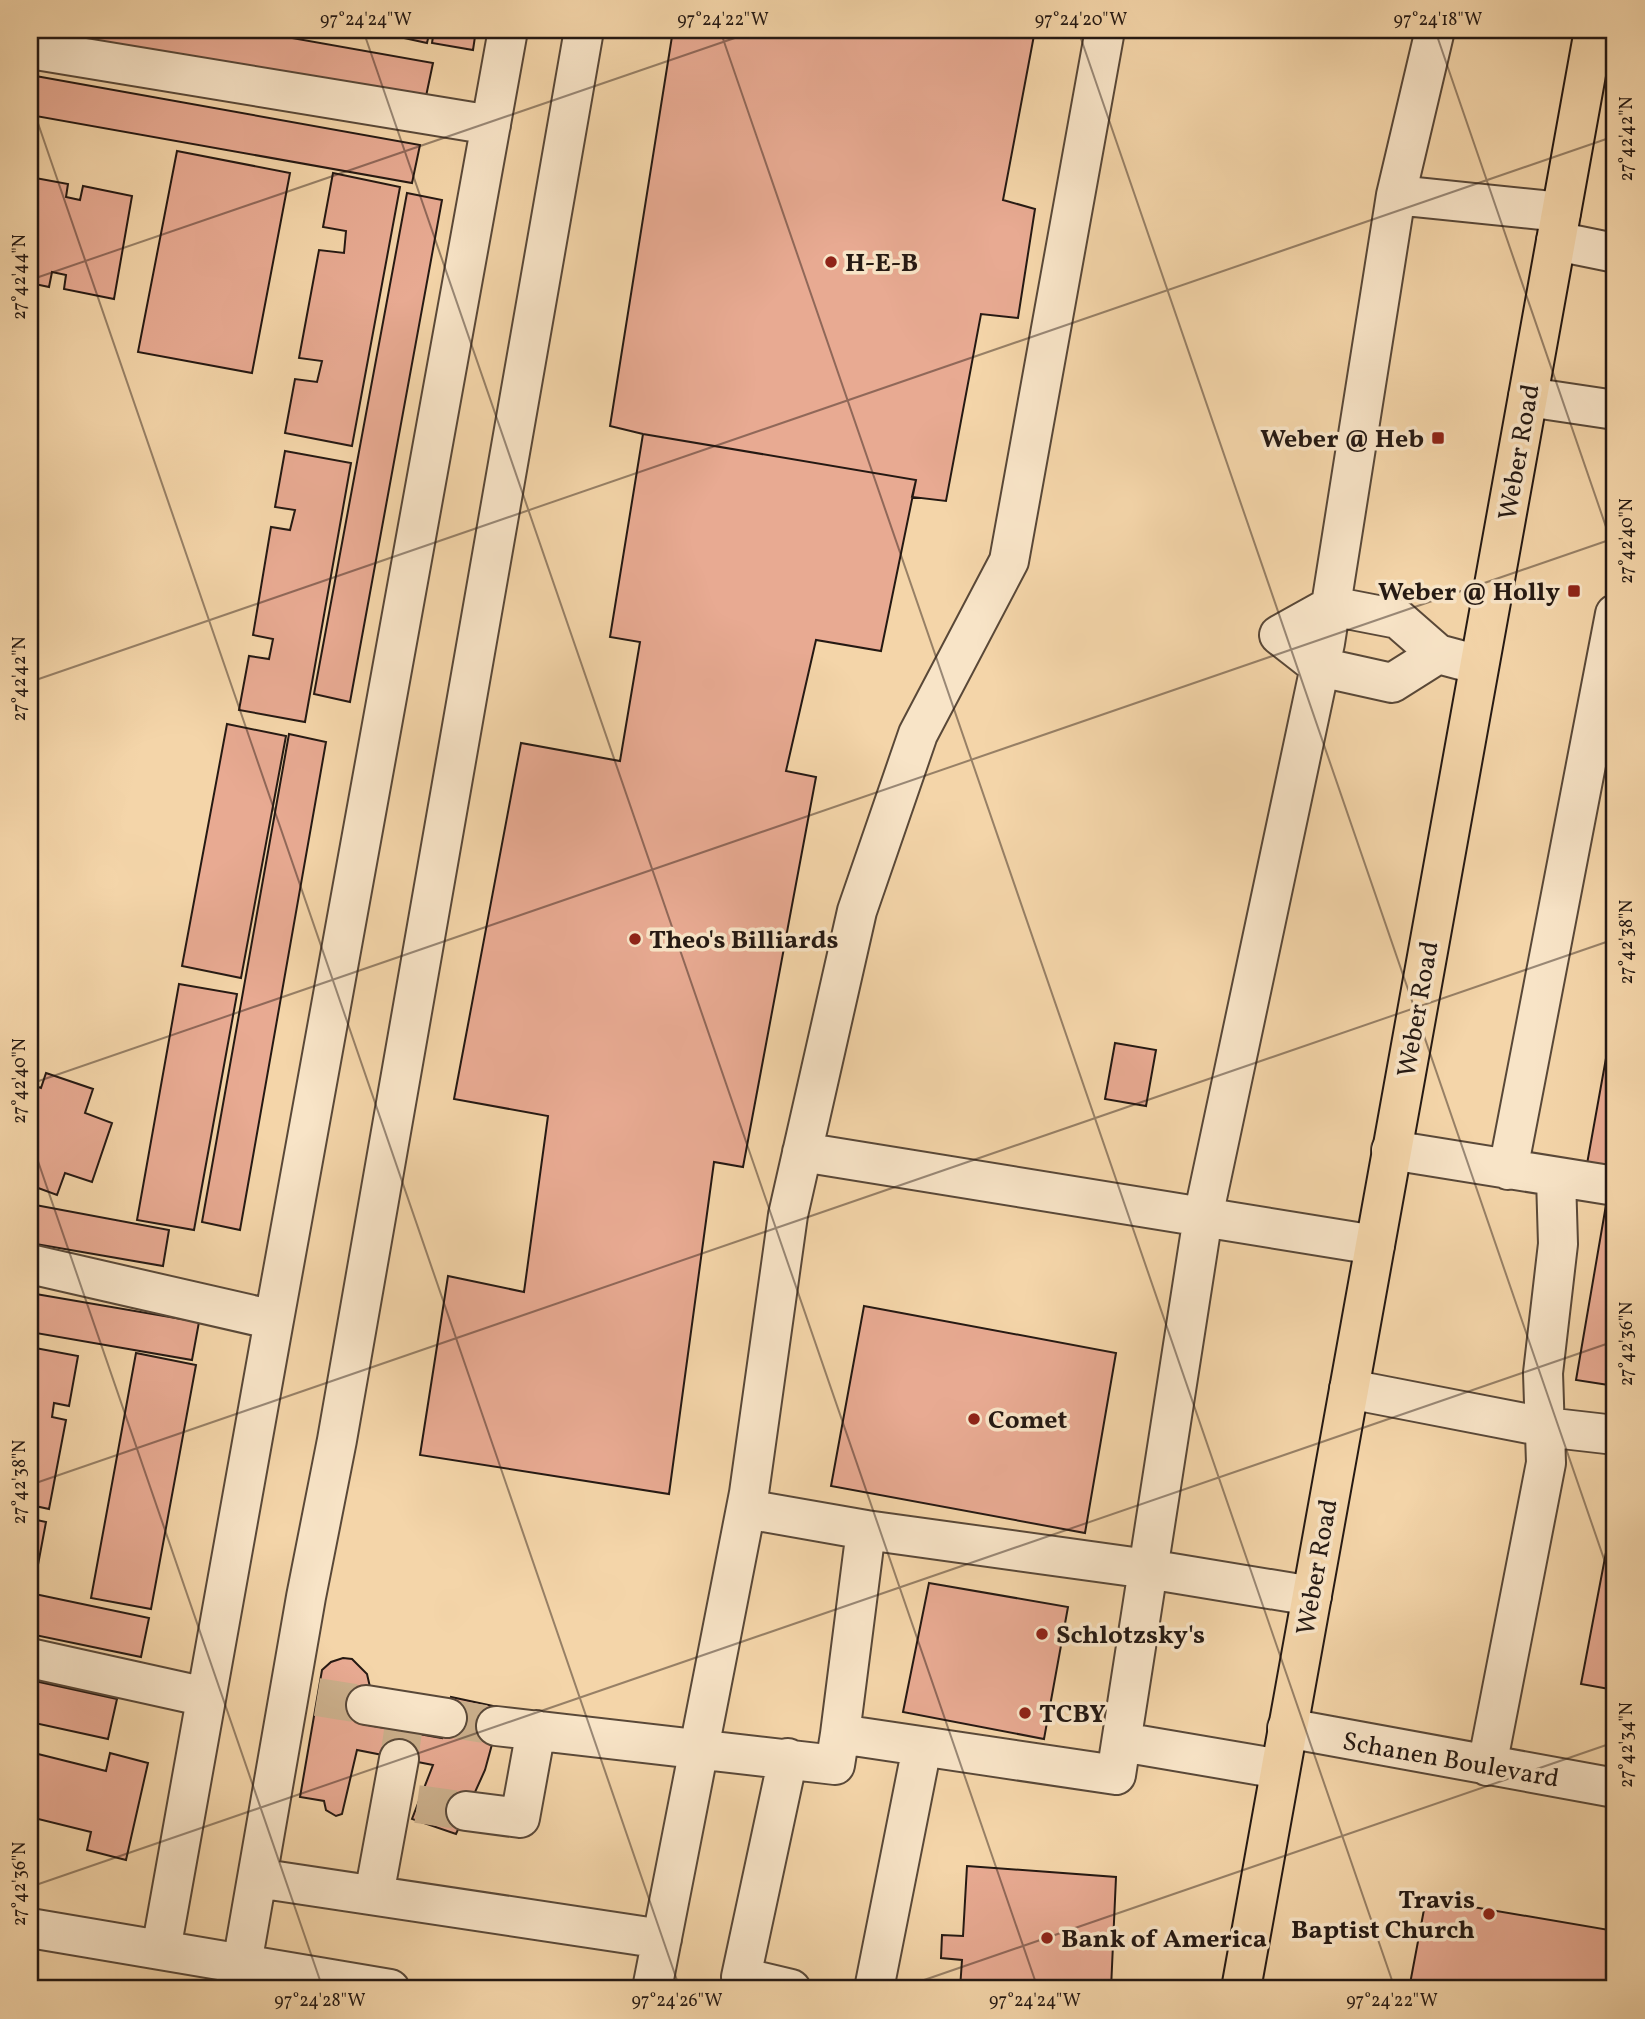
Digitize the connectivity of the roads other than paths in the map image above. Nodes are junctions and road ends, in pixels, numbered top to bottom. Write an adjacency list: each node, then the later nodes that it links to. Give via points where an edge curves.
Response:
1 (508, 30): 7 (street)
2 (584, 30): 51 (street, via 337,1440 303,1694)
3 (1105, 30): 19 (street, via 1009,561 918,734 857,911)
4 (1436, 30): 8 (street)
5 (1594, 30): 9 (main road, Weber Road)
6 (30, 49): 7 (street)
7 (491, 125): 26 (street)
8 (1396, 195): 9 (street); 13 (street)
9 (1558, 227): 10 (street); 11 (main road, Weber Road)
10 (1615, 253)
11 (1528, 397): 12 (street); 16 (main road, Weber Road)
12 (1615, 410)
13 (1331, 606): 15 (street, via 1398,619); 17 (street)
14 (1615, 614): 20 (street)
15 (1438, 654): 16 (street); 17 (street, via 1392,683)
16 (1479, 665): 18 (main road, Weber Road)
17 (1320, 667): 23 (street)
18 (1391, 1150): 20 (street); 24 (main road, Weber Road)
19 (802, 1152): 23 (street); 30 (street, via 785,1233)
20 (1508, 1170): 21 (street)
21 (1556, 1178): 22 (street); 28 (street, via 1558,1244 1543,1373)
22 (1615, 1185)
23 (1203, 1217): 24 (street); 32 (street)
24 (1375, 1245): 27 (main road, Weber Road)
25 (30, 1264): 26 (street)
26 (274, 1320): 35 (street)
27 (1349, 1389): 28 (street); 33 (main road, Weber Road)
28 (1545, 1427): 29 (street); 47 (street, via 1546,1463)
29 (1615, 1435)
30 (746, 1509): 31 (street); 45 (street)
31 (866, 1530): 32 (street); 42 (street)
32 (1148, 1569): 33 (street); 43 (street)
33 (1312, 1596): 39 (main road, Weber Road)
34 (30, 1658): 35 (street)
35 (206, 1697): 55 (street)
36 (366, 1705): 41 (street)
37 (447, 1718): 41 (street)
38 (496, 1726): 40 (street)
39 (1287, 1728): 47 (street, Schanen Boulevard); 48 (main road, Weber Road)
40 (536, 1730): 45 (street); 50 (street, via 520,1818)
41 (403, 1733): 52 (street, via 404,1802)
42 (839, 1734): 44 (street); 46 (street, via 835,1765)
43 (1122, 1742): 44 (street, via 1116,1775); 48 (street)
44 (922, 1747): 60 (street)
45 (700, 1748): 46 (street); 54 (street)
46 (788, 1758): 59 (street, via 741,1977)
47 (1487, 1766): 49 (street, Schanen Boulevard)
48 (1280, 1769): 61 (main road, Weber Road)
49 (1615, 1788)
50 (466, 1811)
51 (257, 1878): 52 (street); 56 (street)
52 (374, 1895): 54 (street)
53 (30, 1928): 55 (street)
54 (662, 1939): 58 (street)
55 (161, 1950): 56 (street)
56 (242, 1964): 57 (street)
57 (390, 1989)
58 (652, 1989)
59 (791, 1989)
60 (874, 1989)
61 (1241, 1989)

